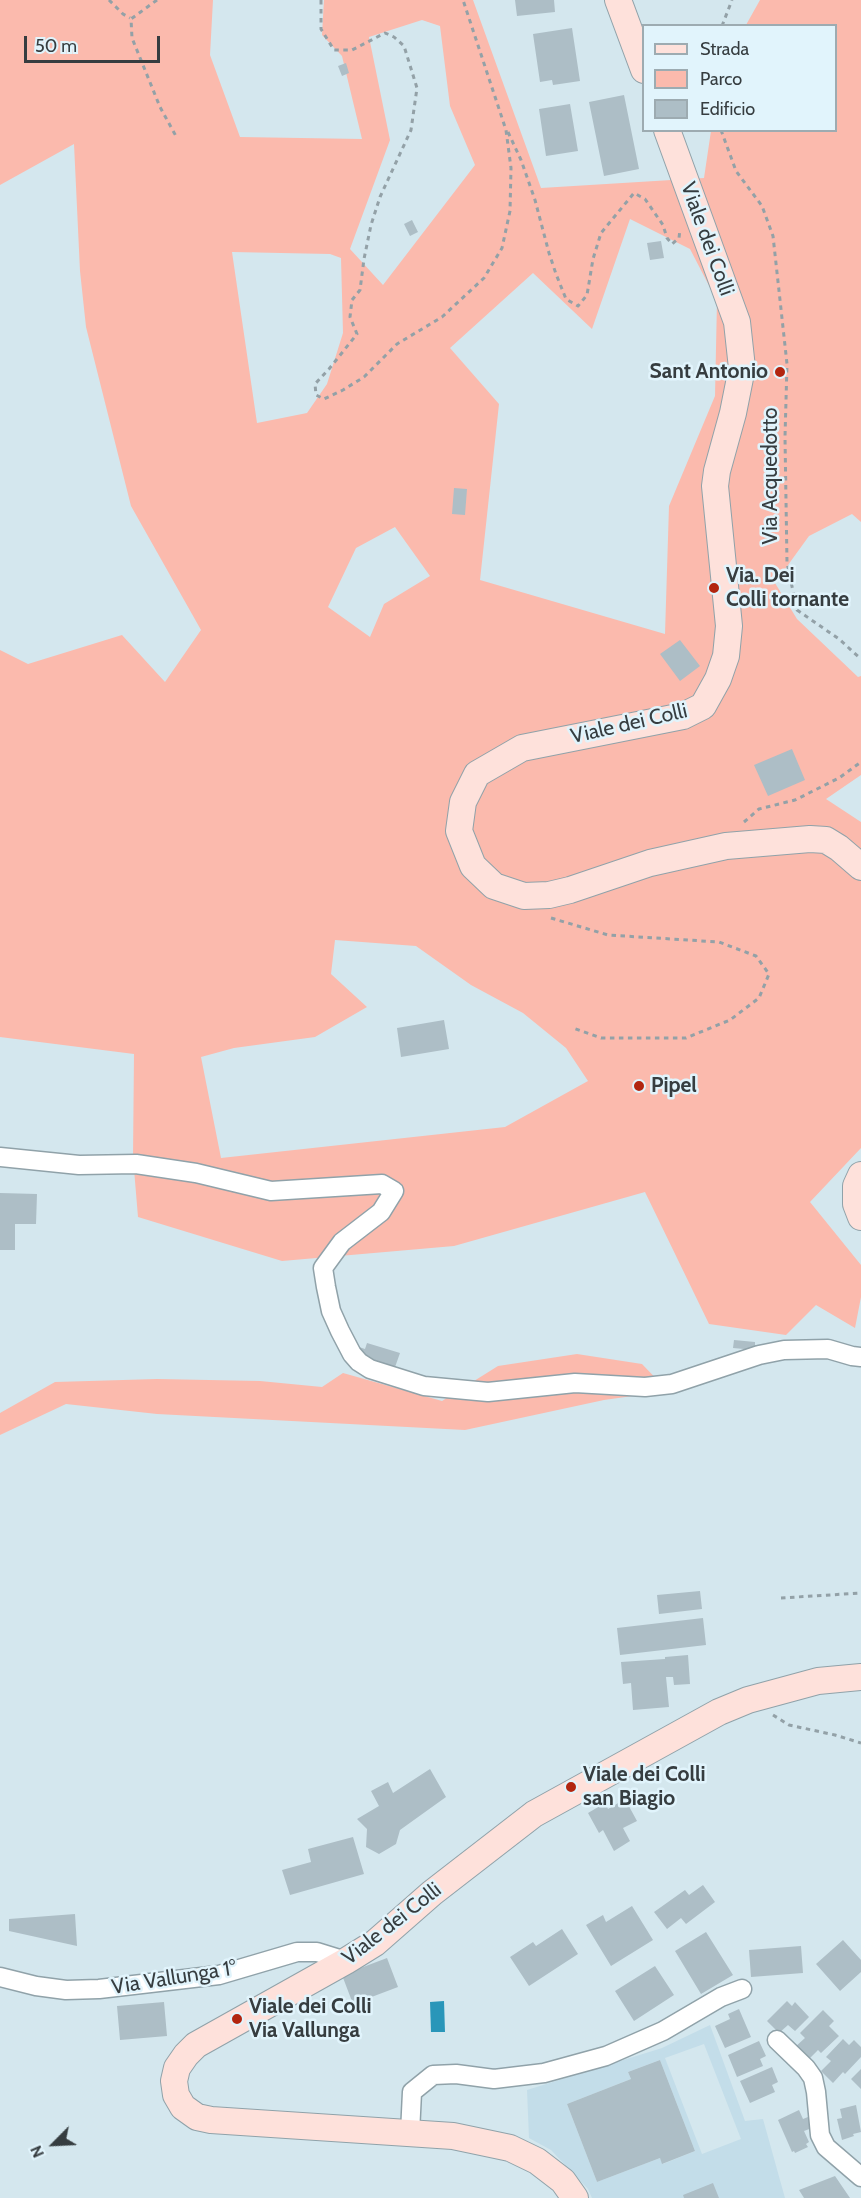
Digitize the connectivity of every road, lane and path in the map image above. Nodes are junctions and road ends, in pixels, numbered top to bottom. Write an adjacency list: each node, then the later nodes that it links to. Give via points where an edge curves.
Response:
1 (109, 0): 7 (path)
2 (157, 0): 7 (path)
3 (321, 0): 10 (path, via 321,29 334,50 352,50 385,33 394,37 404,46 417,88 411,130 371,225 360,290 352,300 350,317 357,334 315,384 316,395 324,399 364,377 397,344 442,316 484,278 502,248 510,211 511,168)
4 (463, 0): 10 (path)
5 (618, 0): 9 (main road)
6 (732, 0): 8 (path)
7 (131, 19): 13 (path, via 132,38 141,62)
8 (723, 24)
9 (642, 65)
10 (504, 125): 14 (path, via 536,200 566,299 578,306 587,295 602,232 633,193 645,199 672,244 679,238)
11 (668, 132): 19 (main road, Viale dei Colli, via 737,322 742,368 715,486 729,626 726,656 703,706 683,716 522,748 477,774 463,802 459,831 473,866 494,886)
12 (723, 132): 15 (path, Via Acquedotto, via 736,171 762,206 773,236 787,364 786,563 797,610)
13 (177, 138)
14 (680, 224)
15 (861, 659)
16 (861, 762): 17 (path, via 795,800 759,809 732,832)
17 (726, 846): 18 (main road, Viale dei Colli, via 826,840); 19 (main road, Viale dei Colli, via 650,863 570,890)
18 (861, 867)
19 (524, 896): 20 (path, via 552,919 608,935 719,942 756,956 769,974 759,998 730,1020 686,1038 601,1038)
20 (573, 1028)
21 (0, 1157): 24 (street, via 80,1165 136,1164 271,1191 382,1184 394,1191 381,1212 342,1242 323,1268 328,1295 340,1331 359,1362 369,1369 423,1386 488,1392 575,1383 645,1387 672,1384 784,1350 828,1349)
22 (861, 1175): 23 (main road, via 856,1203)
23 (861, 1217)
24 (861, 1357)
25 (861, 1593): 26 (path)
26 (782, 1598)
27 (861, 1677): 28 (main road, Viale dei Colli, via 818,1681)
28 (748, 1700): 29 (path, via 789,1725); 30 (main road, Viale dei Colli, via 719,1712 534,1814)
29 (861, 1743)
30 (346, 1961): 31 (street, Via Vallunga 1°, via 317,1952 297,1952 219,1975 99,1989 66,1990); 34 (main road, Viale dei Colli, via 196,2045 177,2068 176,2095 183,2107 211,2121)
31 (0, 1977)
32 (742, 1989): 34 (street, via 721,1996 663,2031 606,2056 544,2073 494,2079 433,2075 412,2092)
33 (777, 2040): 35 (street, via 813,2078 820,2135 826,2147)
34 (410, 2133): 36 (main road, Viale dei Colli, via 453,2136 510,2148 537,2161 563,2181)
35 (861, 2177)
36 (575, 2198)

